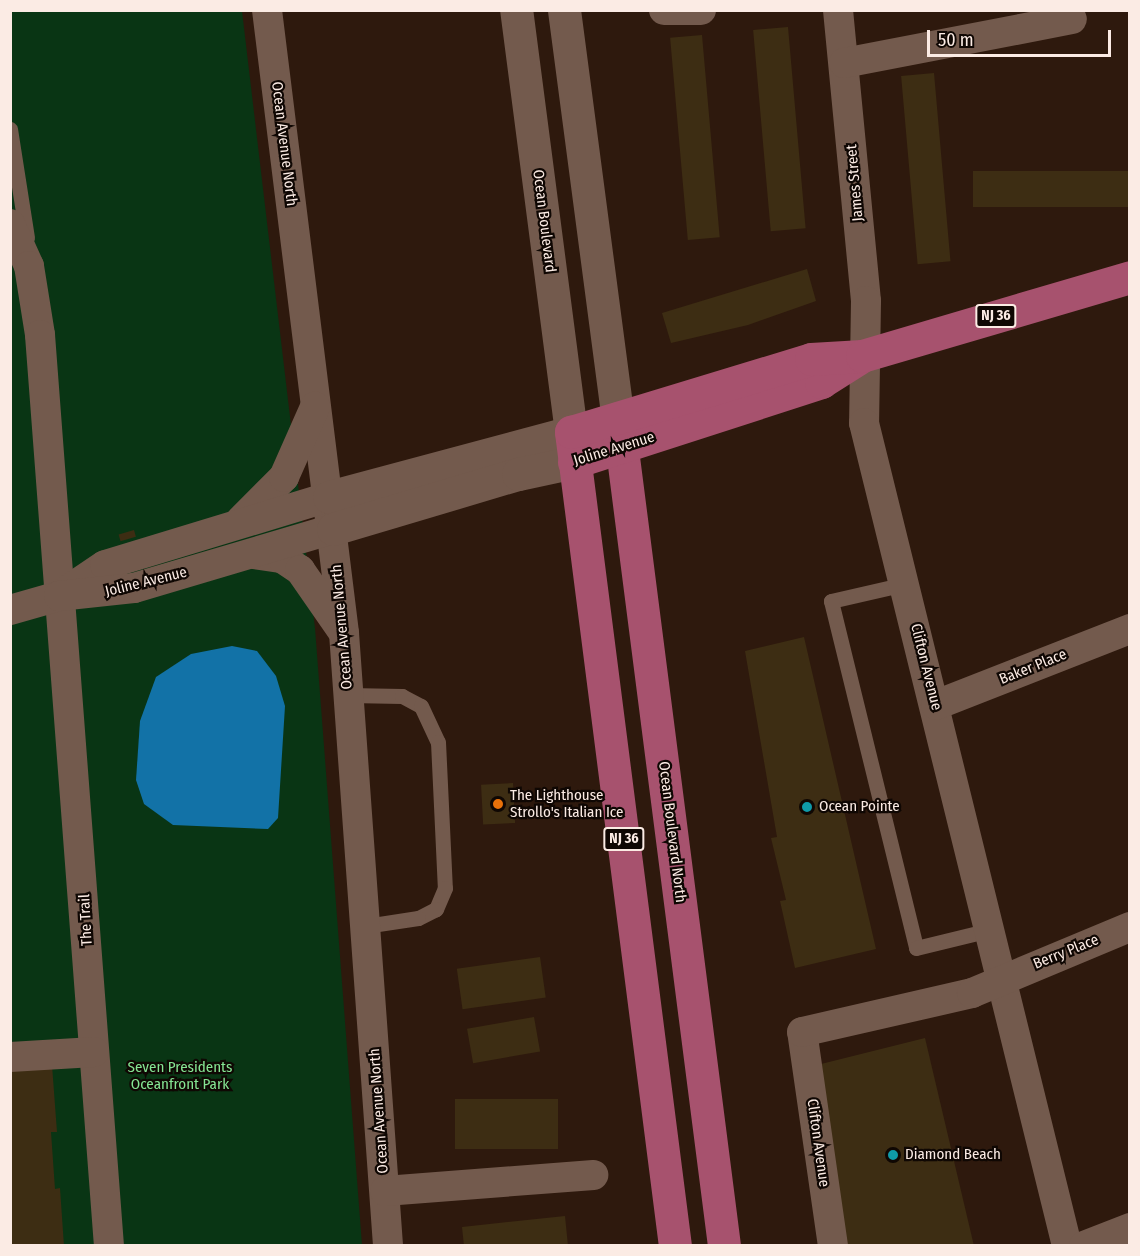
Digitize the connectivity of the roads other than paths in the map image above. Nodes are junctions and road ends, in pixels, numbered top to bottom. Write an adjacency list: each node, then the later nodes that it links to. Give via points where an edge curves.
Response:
1 (267, 10): 15 (street, Ocean Avenue North)
2 (516, 10): 17 (main road, Ocean Boulevard)
3 (564, 10): 16 (main road)
4 (664, 10): 5 (street)
5 (701, 10)
6 (838, 10): 8 (street, James Street)
7 (1072, 19): 8 (street)
8 (844, 63): 14 (street, James Street, via 866,301)
9 (10, 129): 10 (lane)
10 (12, 156): 13 (lane)
11 (10, 224): 13 (street, The Trail, via 26,257)
12 (1130, 277): 14 (main road, Joline Avenue / NJ 36)
13 (36, 297): 23 (street, The Trail)
14 (862, 356): 16 (main road, Joline Avenue / NJ 36, via 821,382); 22 (street, Clifton Avenue, via 864,423)
15 (316, 404): 18 (street, Ocean Avenue North); 19 (street, via 284,477)
16 (620, 433): 17 (main road, Joline Avenue); 41 (main road, Ocean Boulevard North)
17 (572, 447): 18 (main road, Joline Avenue); 20 (main road, Joline Avenue, via 518,474); 40 (main road, NJ 36)
18 (329, 497): 19 (street, Joline Avenue); 20 (street, Ocean Avenue North)
19 (237, 523): 23 (street, Joline Avenue, via 105,565)
20 (333, 529): 21 (street, Joline Avenue); 26 (street, Ocean Avenue North)
21 (250, 554): 23 (street, Joline Avenue, via 116,592); 26 (street, via 282,558 300,570)
22 (905, 584): 28 (street, Clifton Avenue); 31 (lane, via 831,601 916,948)
23 (58, 596): 24 (street); 33 (street, The Trail)
24 (10, 610)
25 (1130, 629): 28 (street, Baker Place)
26 (344, 633): 27 (street, Ocean Avenue North)
27 (348, 695): 29 (street, Ocean Avenue North); 29 (lane, via 402,696 421,706 438,742 445,888 436,909 418,918)
28 (936, 705): 31 (street, Clifton Avenue)
29 (365, 926): 36 (street, Ocean Avenue North)
30 (1130, 927): 32 (street, Berry Place)
31 (990, 930): 32 (street, Clifton Avenue)
32 (1002, 977): 42 (street, Clifton Avenue, via 972,993 802,1032); 43 (street, Clifton Avenue)
33 (94, 1052): 34 (street); 38 (street, The Trail)
34 (10, 1057)
35 (592, 1175): 36 (street)
36 (385, 1191): 39 (street, Ocean Avenue North)
37 (1130, 1228): 44 (street)
38 (109, 1245)
39 (388, 1245)
40 (675, 1245)
41 (724, 1245)
42 (833, 1245)
43 (1067, 1245)
44 (1084, 1245)

